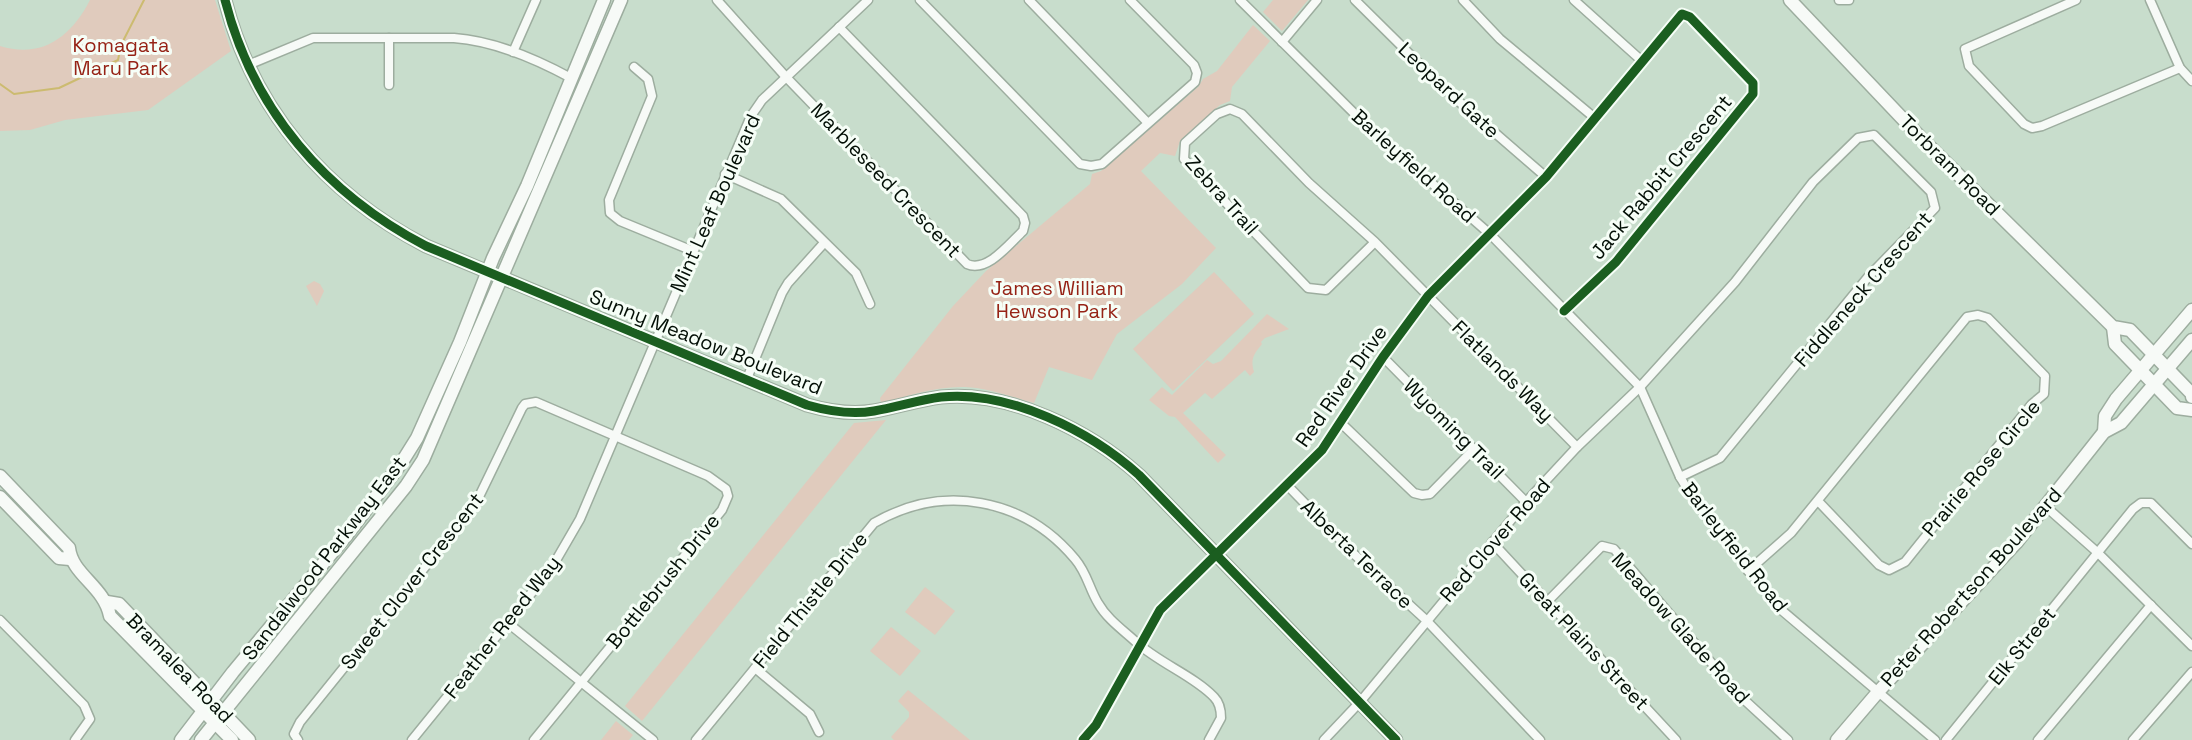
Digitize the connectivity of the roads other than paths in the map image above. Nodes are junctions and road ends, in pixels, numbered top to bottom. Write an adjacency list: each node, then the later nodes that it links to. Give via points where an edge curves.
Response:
1 (225, 0): 25 (main road, Sunny Meadow Boulevard)
2 (536, 0): 23 (street)
3 (604, 0): 29 (main road, Sandalwood Parkway East)
4 (621, 0): 41 (main road, Sandalwood Parkway East)
5 (717, 0): 28 (street, Marbleseed Crescent)
6 (868, 0): 20 (street, Mint Leaf Boulevard)
7 (920, 0): 33 (street, via 1080,164 1102,164)
8 (1029, 0): 33 (street)
9 (1130, 0): 33 (street, via 1194,65 1197,73 1195,82)
10 (1240, 0): 22 (street, Barleyfield Road)
11 (1317, 0): 22 (street)
12 (1355, 0): 35 (street, Leopard Gate, via 1449,93)
13 (1463, 0): 32 (street, via 1500,39)
14 (1790, 0): 46 (main road, Torbram Road, via 1920,137)
15 (1839, 0): 16 (street)
16 (1849, 0)
17 (2076, 0): 27 (street, via 1965,49 1969,66 2024,124 2032,128 2042,126)
18 (2150, 0): 27 (street)
19 (1577, 1): 24 (street)
20 (839, 27): 28 (street, Mint Leaf Boulevard); 28 (street, Marbleseed Crescent, via 1023,216 1023,231 984,266 975,268 967,264)
21 (389, 38): 23 (street, via 475,40); 25 (street, via 314,38); 31 (street)
22 (1282, 42): 36 (street, Barleyfield Road, via 1371,130)
23 (513, 52): 29 (street)
24 (1642, 61): 32 (street, Jack Rabbit Crescent); 45 (street, Jack Rabbit Crescent, via 1682,14 1690,17 1753,82 1753,94 1616,262)
25 (248, 65): 40 (main road, Sunny Meadow Boulevard, via 288,133 340,190 378,220)
26 (634, 67): 39 (street, via 648,79 652,96 609,200 610,213 620,221)
27 (2180, 68): 30 (street)
28 (786, 77): 34 (street, Mint Leaf Boulevard, via 751,116)
29 (571, 78): 40 (main road, Sandalwood Parkway East)
30 (2192, 81)
31 (389, 85)
32 (1596, 119): 35 (street, Jack Rabbit Crescent)
33 (1147, 122)
34 (725, 174): 38 (street, via 781,199); 39 (street, Mint Leaf Boulevard)
35 (1546, 177): 36 (street, Jack Rabbit Crescent)
36 (1491, 235): 42 (street, Red River Drive); 45 (street, Barleyfield Road)
37 (1375, 242): 37 (street, Zebra Trail, via 1308,183 1242,114 1230,109 1217,114 1185,143 1184,159 1308,288 1326,290); 42 (street, Zebra Trail)
38 (824, 243): 43 (street, via 856,273); 53 (street, via 788,283)
39 (693, 251): 48 (street, Mint Leaf Boulevard)
40 (487, 272): 41 (main road, Sunny Meadow Boulevard); 88 (main road, Sandalwood Parkway East, via 429,411 402,462)
41 (503, 278): 48 (main road, Sunny Meadow Boulevard); 91 (main road, Sandalwood Parkway East, via 423,460)
42 (1428, 296): 50 (street, Red River Drive); 61 (street, Flatlands Way)
43 (870, 304)
44 (2192, 310): 49 (main road, Peter Robertson Boulevard)
45 (1564, 311): 55 (street, Barleyfield Road)
46 (2113, 327): 49 (main road, Torbram Road, via 2130,330); 52 (main road, Torbram Road, via 2115,344)
47 (2192, 340): 51 (main road, Peter Robertson Boulevard)
48 (654, 342): 53 (main road, Sunny Meadow Boulevard); 60 (street, Feather Reed Way)
49 (2155, 356): 51 (main road, Torbram Road); 52 (main road, Peter Robertson Boulevard)
50 (1383, 357): 58 (street, Red River Drive); 62 (street, Wyoming Trail)
51 (2168, 369): 54 (main road, Peter Robertson Boulevard); 56 (main road, Torbram Road)
52 (2142, 371): 54 (main road, Torbram Road); 59 (main road, Peter Robertson Boulevard, via 2105,416)
53 (746, 381): 73 (main road, Sunny Meadow Boulevard, via 796,402 830,410 867,412 962,396 993,401 1053,420 1083,433 1126,463)
54 (2155, 385): 57 (main road, Torbram Road, via 2177,408); 59 (main road, Peter Robertson Boulevard, via 2121,423)
55 (1640, 387): 61 (street, Red Clover Road); 64 (street, Barleyfield Road); 64 (street, Fiddleneck Crescent, via 1735,282 1813,182 1858,138 1874,135 1932,192 1935,208 1868,277 1720,458)
56 (2192, 397)
57 (2192, 410)
58 (1341, 423): 62 (street, via 1414,493 1422,495 1430,494); 65 (street, Red River Drive)
59 (2104, 432): 69 (main road, Peter Robertson Boulevard)
60 (616, 435): 81 (street, Feather Reed Way, via 580,519 551,569); 86 (street, Bottlebrush Drive, via 708,476 726,489 728,496 722,510); 98 (street, Sweet Clover Crescent, via 536,402 525,405 475,505 300,722 294,734)
61 (1577, 447): 68 (street, Red Clover Road)
62 (1474, 449): 68 (street, Wyoming Trail)
63 (0, 477): 74 (main road, Bramalea Road, via 69,548)
64 (1680, 477): 75 (street, Barleyfield Road)
65 (1288, 486): 73 (street, Red River Drive); 80 (street, Alberta Terrace)
66 (0, 497): 74 (main road, Bramalea Road, via 59,558)
67 (1818, 501): 67 (street, Prairie Rose Circle, via 1967,317 1988,318 2045,376 2044,394 1897,568 1889,570 1879,565); 75 (street, Prairie Rose Circle, via 1791,533)
68 (1526, 502): 70 (street, Red Clover Road)
69 (2045, 506): 72 (street); 87 (main road, Peter Robertson Boulevard, via 2016,543)
70 (1492, 542): 76 (street, Great Plains Street); 80 (street, Red Clover Road)
71 (2192, 544): 72 (street, Elk Street, via 2151,503 2141,503)
72 (2097, 552): 78 (street); 112 (street, Elk Street)
73 (1216, 555): 82 (street, Red River Drive, via 1160,610); 89 (main road, Sunny Meadow Boulevard)
74 (70, 559): 77 (main road, Bramalea Road)
75 (1748, 571): 87 (street, Barleyfield Road, via 1779,608)
76 (1548, 601): 108 (street, Great Plains Street); 109 (street, Meadow Glade Road, via 1602,546 1614,549 1739,695)
77 (107, 602): 88 (main road, Bramalea Road, via 119,604); 90 (main road, Bramalea Road, via 110,616)
78 (2151, 605): 83 (street); 113 (street)
79 (0, 620): 93 (street, via 89,713 88,724)
80 (1426, 620): 89 (street, Red Clover Road); 107 (street, Alberta Terrace)
81 (508, 623): 86 (street); 99 (street, Feather Reed Way)
82 (1139, 645): 84 (street, Field Thistle Drive, via 1104,613 1085,571 1060,542 1021,515 956,499 890,514 874,523); 103 (street, Red River Drive, via 1096,725); 104 (street, Field Thistle Drive, via 1215,698 1221,718)
83 (2192, 646)
84 (755, 668): 92 (street, via 810,714); 102 (street, Field Thistle Drive)
85 (2192, 672): 114 (street)
86 (581, 681): 100 (street); 101 (street)
87 (1878, 692): 110 (main road, Peter Robertson Boulevard); 111 (street, Barleyfield Road)
88 (211, 700): 90 (main road, Sandalwood Parkway East); 91 (main road, Bramalea Road)
89 (1360, 702): 105 (street, Red Clover Road); 106 (main road, Sunny Meadow Boulevard)
90 (203, 711): 91 (main road, Bramalea Road); 94 (main road, Sandalwood Parkway East)
91 (218, 717): 95 (main road, Sandalwood Parkway East); 96 (main road, Bramalea Road); 97 (main road, Bramalea Road)
92 (819, 732)
93 (75, 740)
94 (181, 740)
95 (201, 740)
96 (232, 740)
97 (249, 740)
98 (298, 740)
99 (412, 740)
100 (534, 740)
101 (653, 740)
102 (696, 740)
103 (1083, 740)
104 (1209, 740)
105 (1324, 740)
106 (1396, 740)
107 (1540, 740)
108 (1676, 740)
109 (1788, 740)
110 (1837, 740)
111 (1935, 740)
112 (1946, 740)
113 (2038, 740)
114 (2133, 740)

